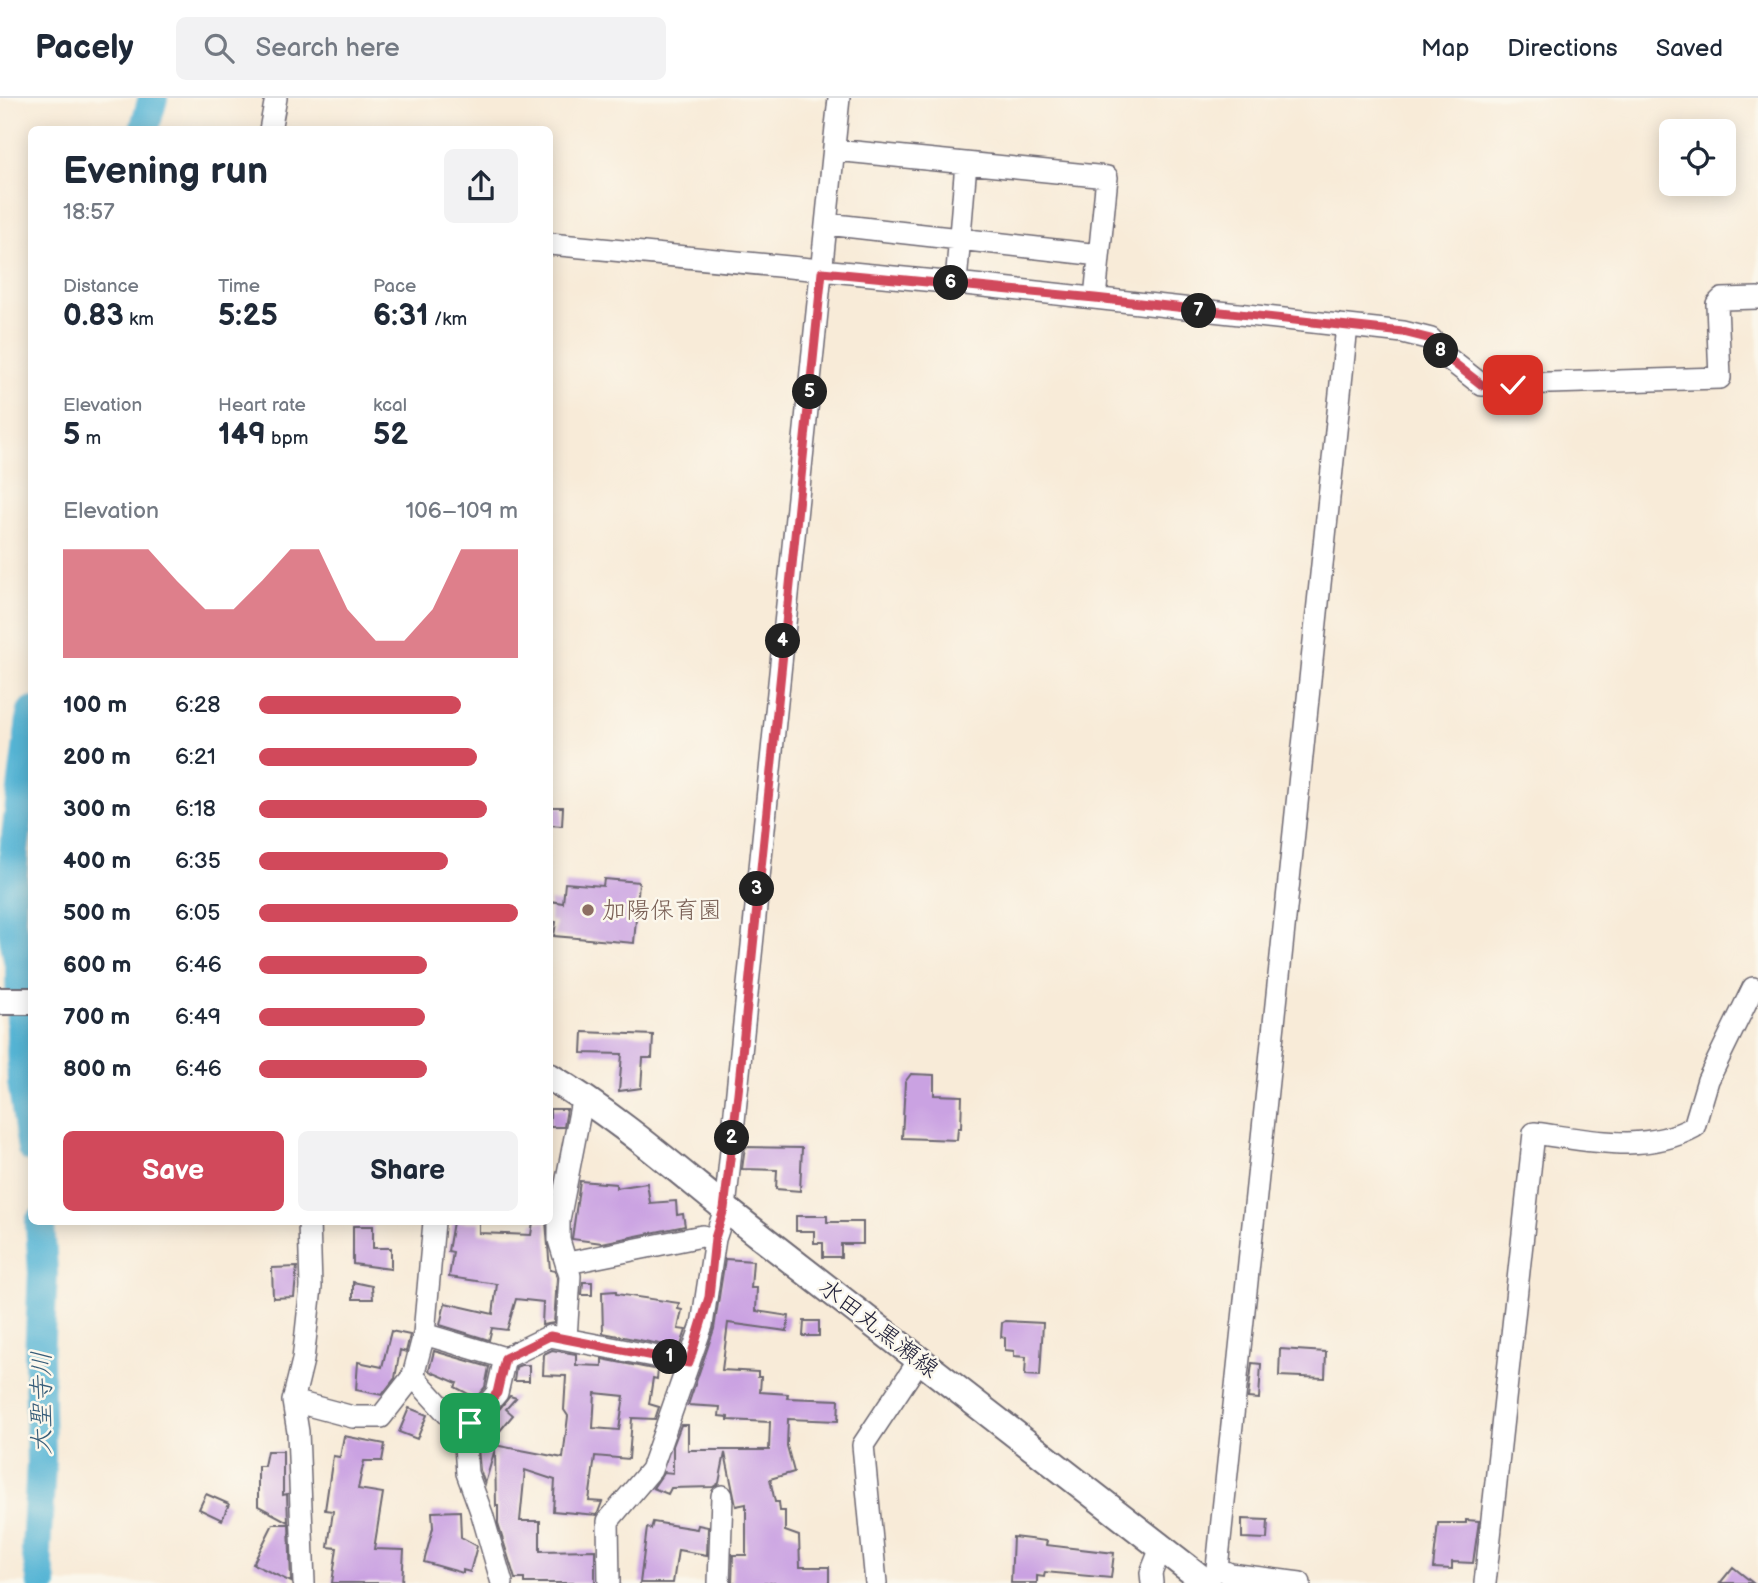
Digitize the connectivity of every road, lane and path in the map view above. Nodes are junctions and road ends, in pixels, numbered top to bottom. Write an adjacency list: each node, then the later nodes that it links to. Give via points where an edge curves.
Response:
1 (276, 98): 3 (street)
2 (839, 98): 4 (street)
3 (271, 126)
4 (835, 150): 5 (street); 6 (street)
5 (967, 163): 7 (street); 9 (street, via 1107,177)
6 (827, 224): 7 (street); 10 (street)
7 (958, 240): 9 (street); 11 (street)
8 (553, 244): 10 (street)
9 (1099, 255): 12 (street)
10 (822, 272): 11 (street); 20 (street)
11 (956, 283): 12 (street)
12 (1095, 298): 14 (street)
13 (1758, 298): 14 (street, via 1722,299 1717,304 1720,378 1482,385 1431,339)
14 (1347, 326): 35 (street)
15 (1753, 988): 43 (street, via 1708,1080 1694,1126 1642,1144 1534,1133)
16 (0, 1001): 17 (main road)
17 (28, 1001)
18 (553, 1079): 19 (main road, 水田丸黒瀬線)
19 (583, 1096): 20 (main road, 水田丸黒瀬線); 24 (street, via 559,1220 559,1240)
20 (724, 1209): 23 (street); 28 (main road, 水田丸黒瀬線)
21 (309, 1225): 31 (street, via 311,1286 303,1360)
22 (434, 1225): 25 (street)
23 (715, 1238): 24 (street, via 702,1236); 29 (street, via 709,1297)
24 (568, 1263): 26 (street)
25 (424, 1334): 27 (street); 30 (street)
26 (566, 1338): 27 (street, via 550,1336); 29 (street)
27 (505, 1358): 32 (street, via 497,1393)
28 (920, 1359): 34 (main road, 水田丸黒瀬線); 40 (street, via 863,1445)
29 (689, 1363): 38 (street, via 651,1470 608,1521)
30 (413, 1376): 31 (street, via 381,1417 353,1417); 32 (street)
31 (293, 1401): 36 (street)
32 (464, 1432): 37 (street, via 467,1473)
33 (722, 1496): 39 (street)
34 (1161, 1548): 35 (main road, 水田丸黒瀬線); 41 (street)
35 (1210, 1578): 42 (street, via 1230,1574)
36 (304, 1583)
37 (502, 1583)
38 (609, 1583)
39 (719, 1583)
40 (876, 1583)
41 (1152, 1583)
42 (1300, 1583)
43 (1485, 1583)

